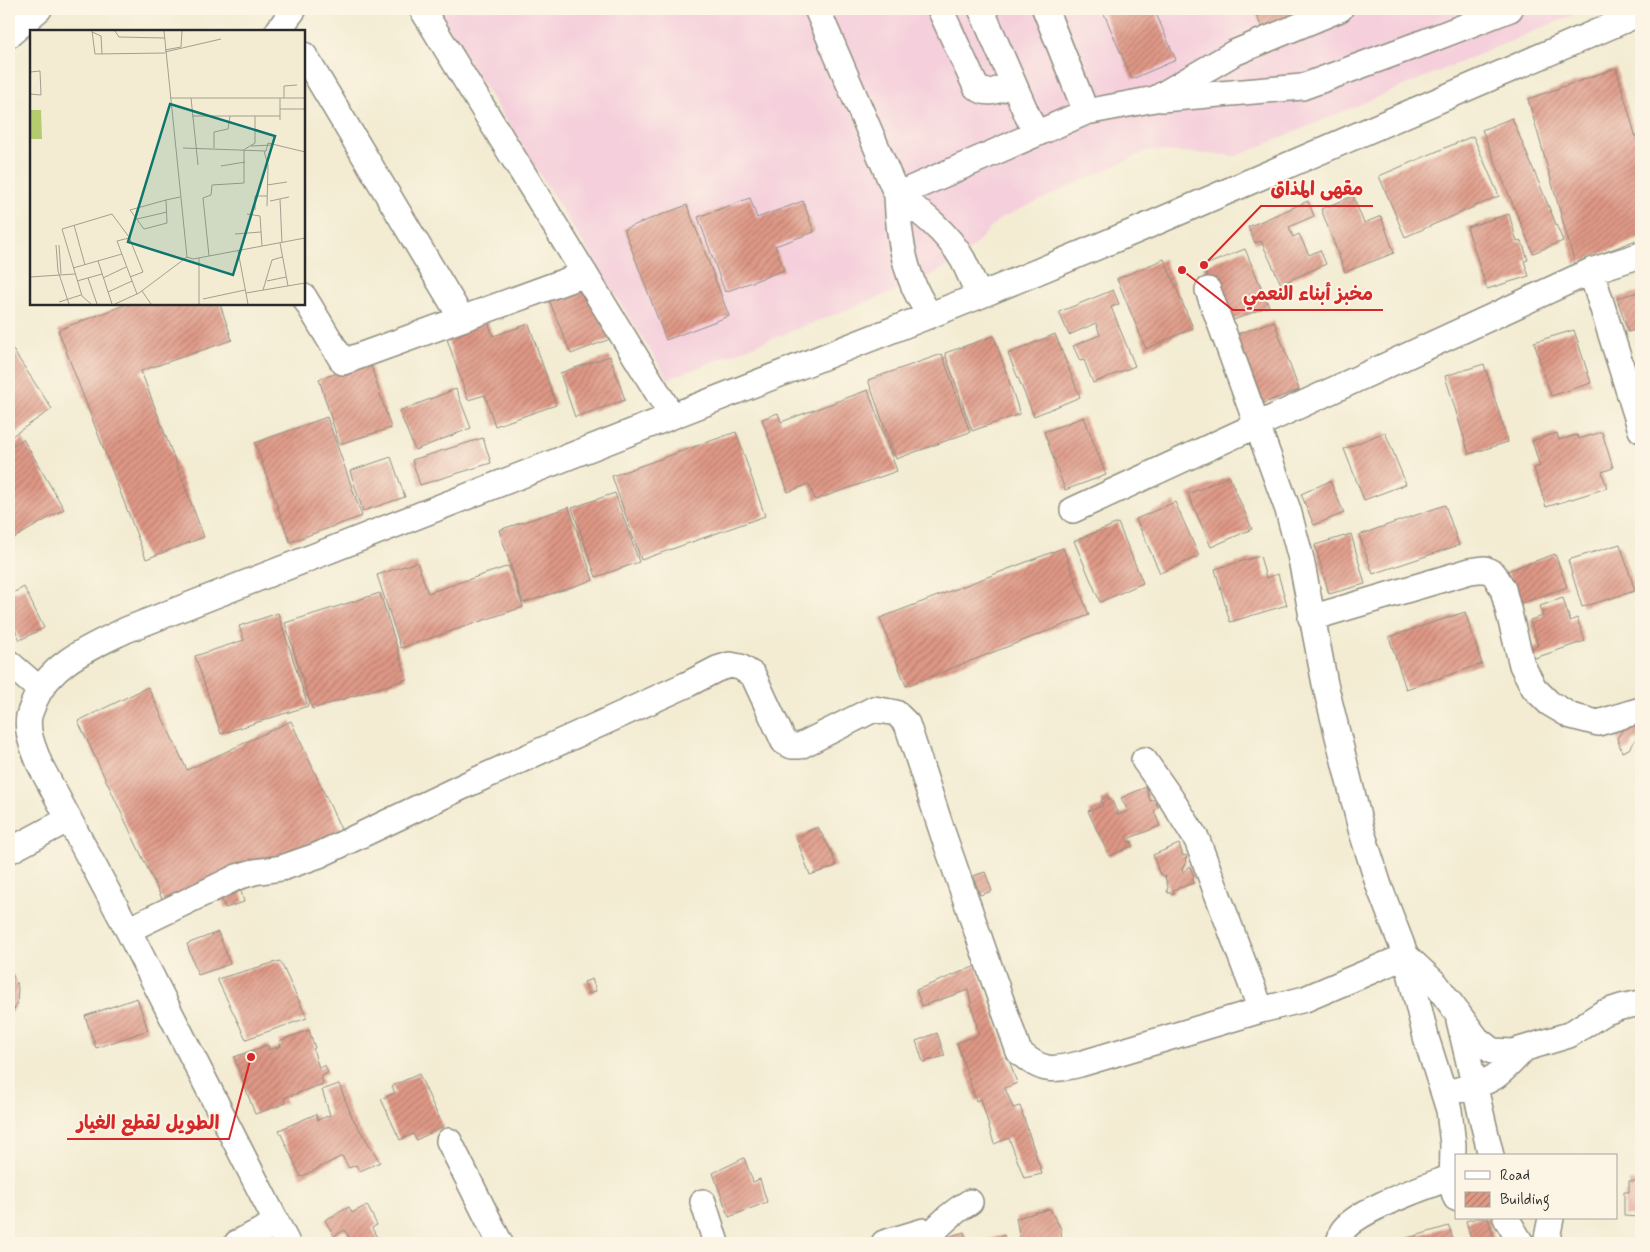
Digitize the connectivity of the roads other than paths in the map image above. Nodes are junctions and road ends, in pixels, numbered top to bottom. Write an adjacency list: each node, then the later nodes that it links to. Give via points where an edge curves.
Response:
1 (39, 9): 10 (street)
2 (422, 9): 19 (street)
3 (817, 9): 16 (street)
4 (940, 9): 12 (street, via 976,87 983,92 992,92)
5 (981, 9): 12 (street)
6 (1045, 9): 14 (street)
7 (1340, 9): 13 (street, via 1234,54)
8 (1510, 9): 13 (street, via 1302,86)
9 (1641, 12): 21 (street)
10 (9, 35)
11 (305, 57): 24 (street)
12 (1013, 84): 15 (street)
13 (1155, 99): 14 (street)
14 (1086, 112): 15 (street)
15 (1035, 133): 16 (street)
16 (896, 195): 21 (street, via 922,212 944,234 962,259); 23 (street, via 904,255 913,284)
17 (1641, 255): 18 (street)
18 (1592, 271): 26 (street); 27 (street)
19 (585, 274): 24 (street); 25 (street)
20 (1208, 290): 26 (street)
21 (979, 296): 23 (street)
22 (305, 300): 24 (street, via 343,362)
23 (929, 316): 25 (street)
24 (462, 319)
25 (672, 416): 31 (street, via 126,630 79,652)
26 (1258, 424): 28 (street); 29 (street, via 1288,510 1301,559)
27 (1641, 430)
28 (1073, 510)
29 (1311, 618): 32 (street, via 1485,569 1494,574 1503,589 1522,665 1534,688 1549,703 1571,716 1598,723); 37 (street, via 1339,747 1361,828)
30 (9, 663): 31 (street)
31 (40, 689): 34 (street, via 29,716 30,737 40,765)
32 (1641, 710)
33 (1144, 760): 39 (street, via 1197,840)
34 (69, 819): 35 (street); 36 (street)
35 (9, 850)
36 (128, 930): 39 (street, via 237,877 289,866 319,855 730,665 753,675 784,742 792,746 800,746 874,709 896,713 907,724 1019,1052 1032,1063 1058,1069); 51 (street)
37 (1406, 956): 39 (street, via 1305,1000); 40 (street, via 1436,984); 43 (street)
38 (1641, 1003): 41 (street, via 1603,1013 1569,1035)
39 (1261, 1010)
40 (1457, 1012): 41 (street, via 1477,1039 1492,1050); 42 (street)
41 (1524, 1049): 42 (street, via 1502,1073)
42 (1474, 1086): 43 (street); 45 (street)
43 (1444, 1094): 46 (street, via 1452,1128)
44 (449, 1141): 54 (street)
45 (1491, 1154)
46 (1454, 1187): 57 (street, via 1397,1198 1363,1215 1343,1232)
47 (703, 1202): 55 (street)
48 (970, 1202): 52 (street, via 942,1221)
49 (1507, 1220): 58 (street)
50 (1550, 1220): 59 (street)
51 (282, 1233): 53 (street)
52 (933, 1239): 56 (street, via 928,1233 919,1231)
53 (237, 1243)
54 (500, 1243)
55 (716, 1243)
56 (884, 1243)
57 (1338, 1243)
58 (1521, 1243)
59 (1546, 1243)

